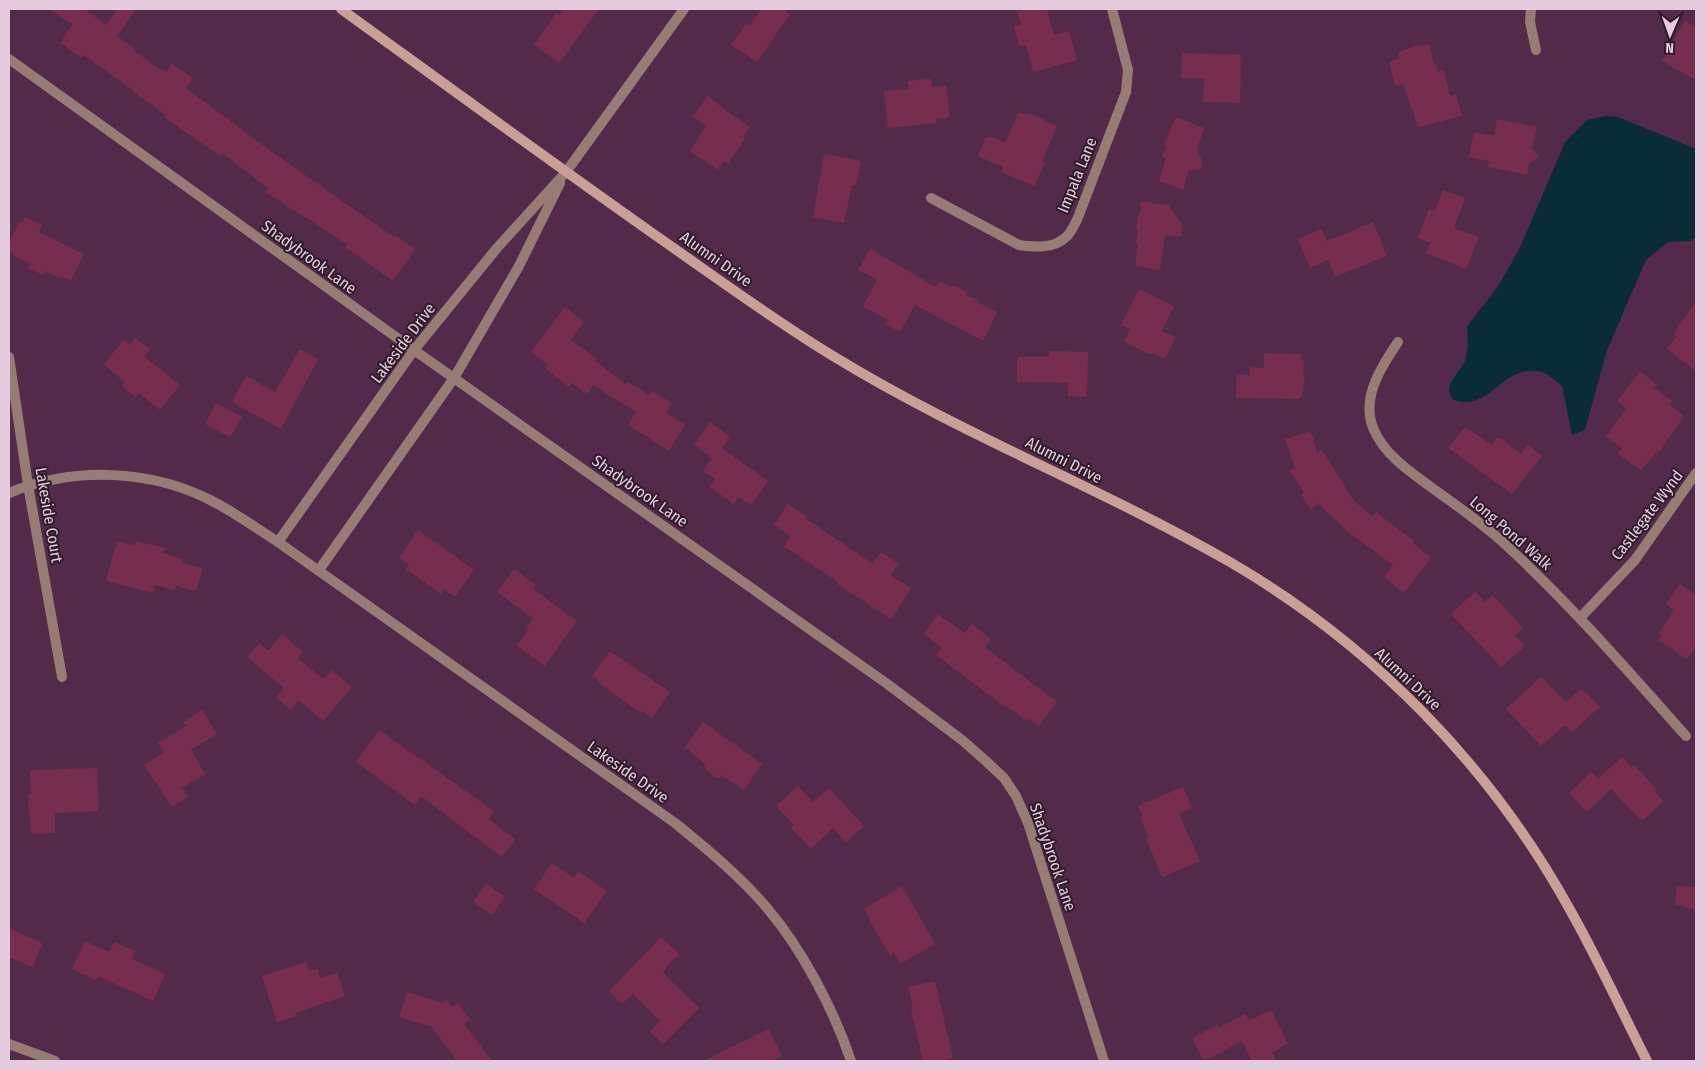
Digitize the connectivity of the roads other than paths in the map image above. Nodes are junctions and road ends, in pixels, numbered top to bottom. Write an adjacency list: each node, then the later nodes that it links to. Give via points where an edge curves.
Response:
1 (341, 9): 7 (main road, Alumni Drive)
2 (684, 9): 7 (street, Lakeside Drive)
3 (1112, 9): 8 (street, Impala Lane, via 1128,70 1126,92 1077,220 1066,238 1050,246 1019,245)
4 (1531, 9): 5 (street, via 1530,22)
5 (1536, 50)
6 (9, 59): 10 (street, Shadybrook Lane)
7 (566, 172): 10 (street, Lakeside Drive, via 497,248); 12 (street, Lakeside Drive, via 519,266); 25 (main road, Alumni Drive, via 830,355 872,380 1230,562 1310,614 1369,662 1409,698 1460,752 1533,847 1570,908)
8 (931, 198)
9 (1398, 342): 18 (street, Long Pond Walk, via 1373,385 1370,410 1373,428 1382,445 1402,466 1506,545)
10 (414, 350): 12 (street, Shadybrook Lane); 16 (street, Lakeside Drive)
11 (9, 357): 14 (street, Lakeside Court)
12 (454, 378): 17 (street, Lakeside Drive); 24 (street, Shadybrook Lane, via 886,683 962,740 1004,778 1028,823)
13 (1696, 474): 18 (street, Castlegate Wynd, via 1635,560)
14 (28, 485): 15 (street, Lakeside Drive); 16 (street, Lakeside Drive, via 80,475 116,474 153,480 188,490 216,503); 19 (street, Lakeside Court)
15 (9, 493)
16 (278, 542): 17 (street, Lakeside Drive)
17 (319, 570): 23 (street, Lakeside Drive, via 709,850 768,909 790,939 831,1012)
18 (1580, 618): 20 (street, Long Pond Walk)
19 (62, 677)
20 (1686, 736)
21 (9, 1044): 22 (street)
22 (55, 1061)
23 (851, 1061)
24 (1104, 1061)
25 (1647, 1061)

